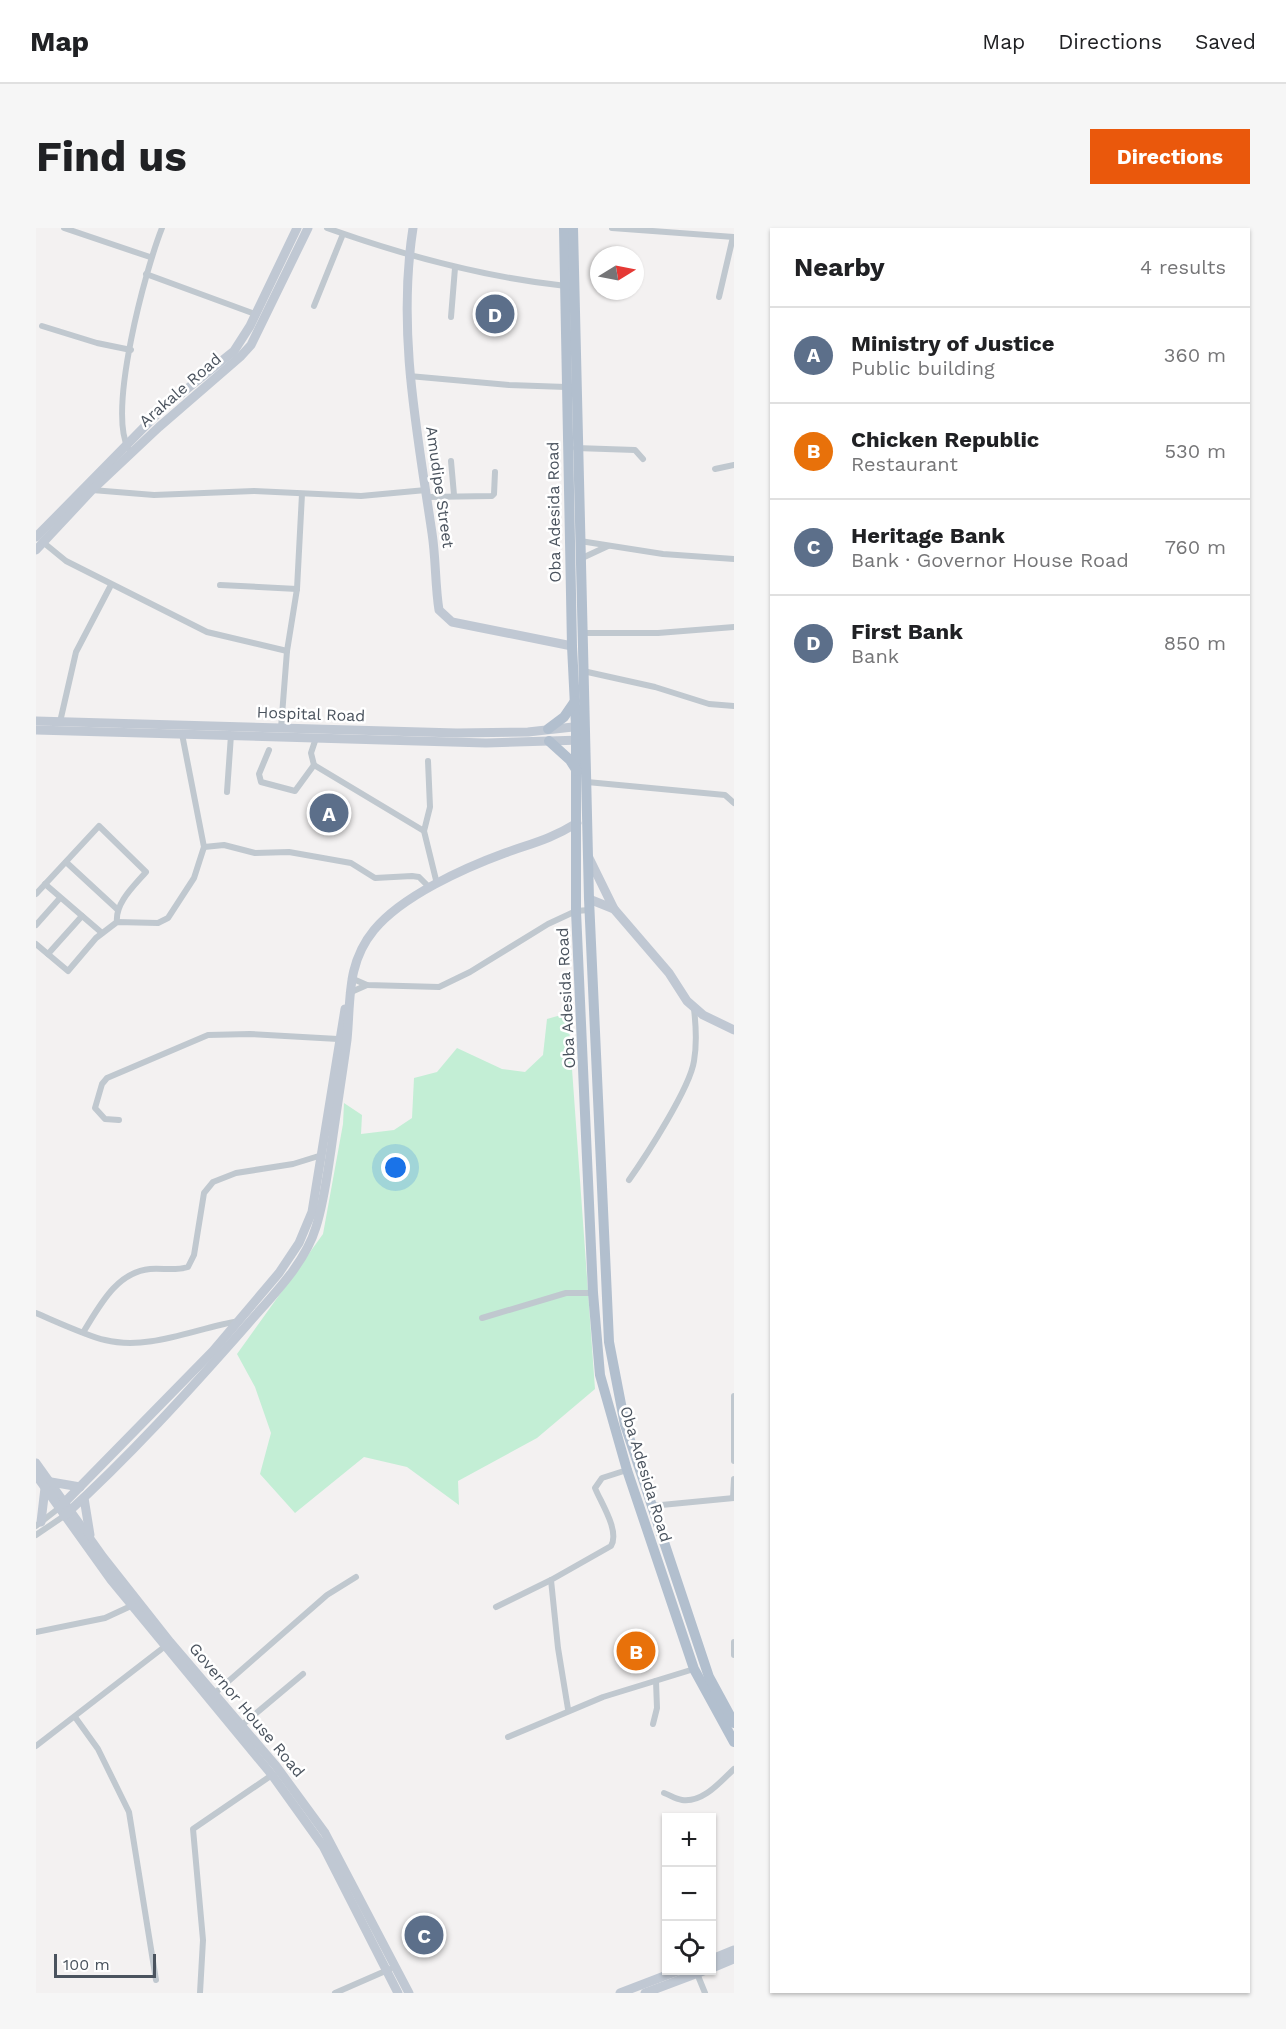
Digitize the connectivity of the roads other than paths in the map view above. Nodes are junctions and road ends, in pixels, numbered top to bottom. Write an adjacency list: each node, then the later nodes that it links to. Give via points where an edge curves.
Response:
1 (64, 228): 13 (street)
2 (162, 228): 13 (street)
3 (297, 228): 19 (street, Arakale Road)
4 (308, 228): 27 (street, Arakale Road, via 251,345)
5 (327, 228): 10 (street)
6 (413, 228): 12 (street, Amudipe Street)
7 (564, 228): 16 (main road, Oba Adesida Road)
8 (573, 228): 26 (main road, Oba Adesida Road)
9 (612, 228): 11 (street)
10 (343, 234): 12 (street); 18 (street)
11 (734, 237): 17 (street)
12 (409, 256): 14 (street); 23 (street, Amudipe Street, via 406,317)
13 (150, 258): 15 (street)
14 (455, 268): 16 (street); 20 (street)
15 (147, 274): 19 (street); 22 (street)
16 (566, 286): 24 (main road, Oba Adesida Road)
17 (719, 297)
18 (314, 306)
19 (255, 314): 25 (street, Arakale Road, via 234,351 173,399)
20 (451, 317)
21 (42, 326): 22 (street, via 97,344)
22 (131, 350): 25 (street, via 121,412)
23 (410, 376): 24 (street); 34 (street, Amudipe Street)
24 (567, 387): 26 (main road, Oba Adesida Road)
25 (126, 445): 27 (street); 37 (street, Arakale Road)
26 (573, 448): 28 (street, via 635,450); 38 (main road, Oba Adesida Road); 48 (main road, Oba Adesida Road)
27 (131, 454): 33 (street, Arakale Road)
28 (643, 459)
29 (451, 461): 36 (street)
30 (734, 465): 31 (street)
31 (715, 469)
32 (495, 472): 36 (street, via 493,496)
33 (92, 490): 35 (street, via 154,495 254,490); 37 (street, Arakale Road)
34 (426, 493): 35 (street); 36 (street); 48 (street, Amudipe Street, via 438,600 444,618)
35 (303, 494): 45 (street)
36 (454, 495)
37 (40, 540): 40 (street, Arakale Road); 43 (street, via 66,561)
38 (580, 541): 39 (street); 41 (main road, Oba Adesida Road)
39 (609, 546): 41 (street); 42 (street)
40 (36, 550)
41 (580, 559): 47 (main road, Oba Adesida Road)
42 (734, 559)
43 (111, 585): 49 (street, via 207,632); 54 (street, via 76,652)
44 (220, 585): 45 (street)
45 (297, 589): 49 (street)
46 (734, 627): 47 (street)
47 (582, 633): 50 (main road, Oba Adesida Road)
48 (572, 646): 51 (main road, Oba Adesida Road)
49 (287, 651): 56 (street)
50 (583, 671): 52 (street, via 709,704); 55 (main road, Oba Adesida Road)
51 (575, 701): 55 (main road, Oba Adesida Road); 60 (main road)
52 (734, 706)
53 (36, 721): 54 (street, Hospital Road)
54 (60, 722): 56 (street, Hospital Road)
55 (581, 726): 60 (street, Hospital Road); 62 (main road, Oba Adesida Road)
56 (281, 728): 60 (street, Hospital Road)
57 (36, 730): 58 (street, Hospital Road)
58 (182, 734): 59 (street, Hospital Road); 72 (street)
59 (231, 735): 61 (street, Hospital Road); 68 (street)
60 (548, 735): 61 (street, Hospital Road, via 486,743); 62 (street, Hospital Road); 66 (main road)
61 (316, 738): 65 (street, via 311,753)
62 (581, 740): 66 (main road, Oba Adesida Road); 67 (main road, Oba Adesida Road)
63 (269, 750): 65 (street, via 259,774 261,782 268,786 295,791)
64 (428, 761): 71 (street, via 430,807)
65 (314, 765): 71 (street)
66 (577, 771): 70 (main road, Oba Adesida Road)
67 (587, 782): 69 (street, via 725,795); 73 (main road, Oba Adesida Road)
68 (227, 792)
69 (734, 802)
70 (577, 822): 76 (street, via 548,840 505,853); 82 (main road, Oba Adesida Road)
71 (424, 831): 76 (street)
72 (204, 847): 76 (street, via 224,845 255,853 290,852 351,863 375,878 412,876); 84 (street, via 194,878 168,918 158,923)
73 (588, 858): 79 (main road, Oba Adesida Road); 80 (street)
74 (66, 862): 75 (street); 81 (street); 81 (street, via 99,826 146,872)
75 (45, 884): 77 (street); 78 (street)
76 (434, 886): 89 (street, via 375,929 359,951)
77 (36, 894)
78 (60, 897): 83 (street); 85 (street)
79 (589, 905): 80 (street); 82 (street); 115 (main road, Oba Adesida Road, via 609,1342)
80 (614, 909): 92 (street)
81 (118, 910): 84 (street)
82 (576, 911): 90 (street, via 447,985); 98 (main road, Oba Adesida Road)
83 (82, 916): 86 (street); 88 (street)
84 (117, 922): 86 (street)
85 (36, 925)
86 (102, 933): 88 (street, via 68,971)
87 (36, 944): 88 (street)
88 (48, 954)
89 (351, 978): 90 (street); 91 (street)
90 (367, 985): 91 (street)
91 (348, 997): 94 (street); 113 (street, via 346,1040 323,1202 309,1246 235,1338)
92 (694, 1009): 93 (street); 97 (street, via 694,1063 646,1157)
93 (732, 1026)
94 (338, 1039): 95 (street, via 230,1033 188,1042 107,1078 95,1108 105,1119); 96 (street)
95 (119, 1120)
96 (322, 1155): 101 (street, via 312,1212 304,1233 279,1273); 102 (street, via 236,1173 213,1182 204,1193 194,1255 188,1267 130,1273 105,1298)
97 (629, 1180)
98 (593, 1293): 100 (street, via 566,1293); 108 (main road, Oba Adesida Road, via 600,1375)
99 (36, 1313): 102 (street)
100 (482, 1318)
101 (239, 1321): 102 (street, via 165,1339 127,1343 104,1340); 112 (street)
102 (84, 1331)
103 (734, 1396): 104 (street)
104 (734, 1428): 105 (street)
105 (734, 1442): 106 (street)
106 (734, 1461)
107 (36, 1462): 111 (street, Governor House Road)
108 (627, 1470): 115 (main road, Oba Adesida Road); 121 (street, via 602,1478 595,1488 613,1531 615,1540 611,1546)
109 (36, 1476): 111 (street, Governor House Road)
110 (734, 1479): 114 (street)
111 (48, 1485): 112 (street); 116 (street, Governor House Road); 117 (street)
112 (80, 1487): 116 (street)
113 (84, 1498): 116 (street); 119 (street)
114 (734, 1498): 115 (street)
115 (646, 1507): 128 (main road, Oba Adesida Road); 133 (main road, Oba Adesida Road, via 709,1677)
116 (65, 1509): 117 (street); 118 (street); 119 (street, Governor House Road); 122 (street, Governor House Road)
117 (39, 1524)
118 (36, 1535)
119 (90, 1538): 126 (street, Governor House Road)
120 (356, 1577): 131 (street, via 327,1595)
121 (551, 1580): 123 (street); 132 (street)
122 (132, 1606): 124 (street, via 105,1618); 126 (street, Governor House Road)
123 (496, 1607)
124 (36, 1632)
125 (734, 1642): 127 (street)
126 (167, 1645): 131 (street, Governor House Road); 134 (street); 142 (street, Governor House Road)
127 (734, 1655)
128 (694, 1669): 130 (street); 139 (main road, Oba Adesida Road)
129 (303, 1674): 137 (street)
130 (656, 1681): 132 (street); 136 (street)
131 (215, 1693): 137 (street, Governor House Road)
132 (568, 1709): 138 (street)
133 (731, 1709): 135 (main road, Oba Adesida Road)
134 (75, 1717): 140 (street); 152 (street, via 98,1749 129,1812)
135 (734, 1723)
136 (653, 1724)
137 (242, 1725): 148 (street, Governor House Road, via 325,1833)
138 (507, 1737)
139 (734, 1742)
140 (36, 1746)
141 (734, 1769): 143 (street, via 705,1794 689,1801)
142 (272, 1775): 148 (street, Governor House Road, via 323,1846); 153 (street, via 193,1829 202,1940)
143 (664, 1793)
144 (734, 1950): 145 (street)
145 (716, 1957)
146 (734, 1959): 147 (street)
147 (716, 1966)
148 (391, 1969): 154 (street); 155 (street, Governor House Road); 156 (street, Governor House Road)
149 (669, 1975): 157 (street)
150 (691, 1975): 158 (street)
151 (700, 1975): 159 (street)
152 (156, 1980)
153 (200, 1993)
154 (335, 1993)
155 (398, 1993)
156 (409, 1993)
157 (620, 1993)
158 (645, 1993)
159 (705, 1993)

